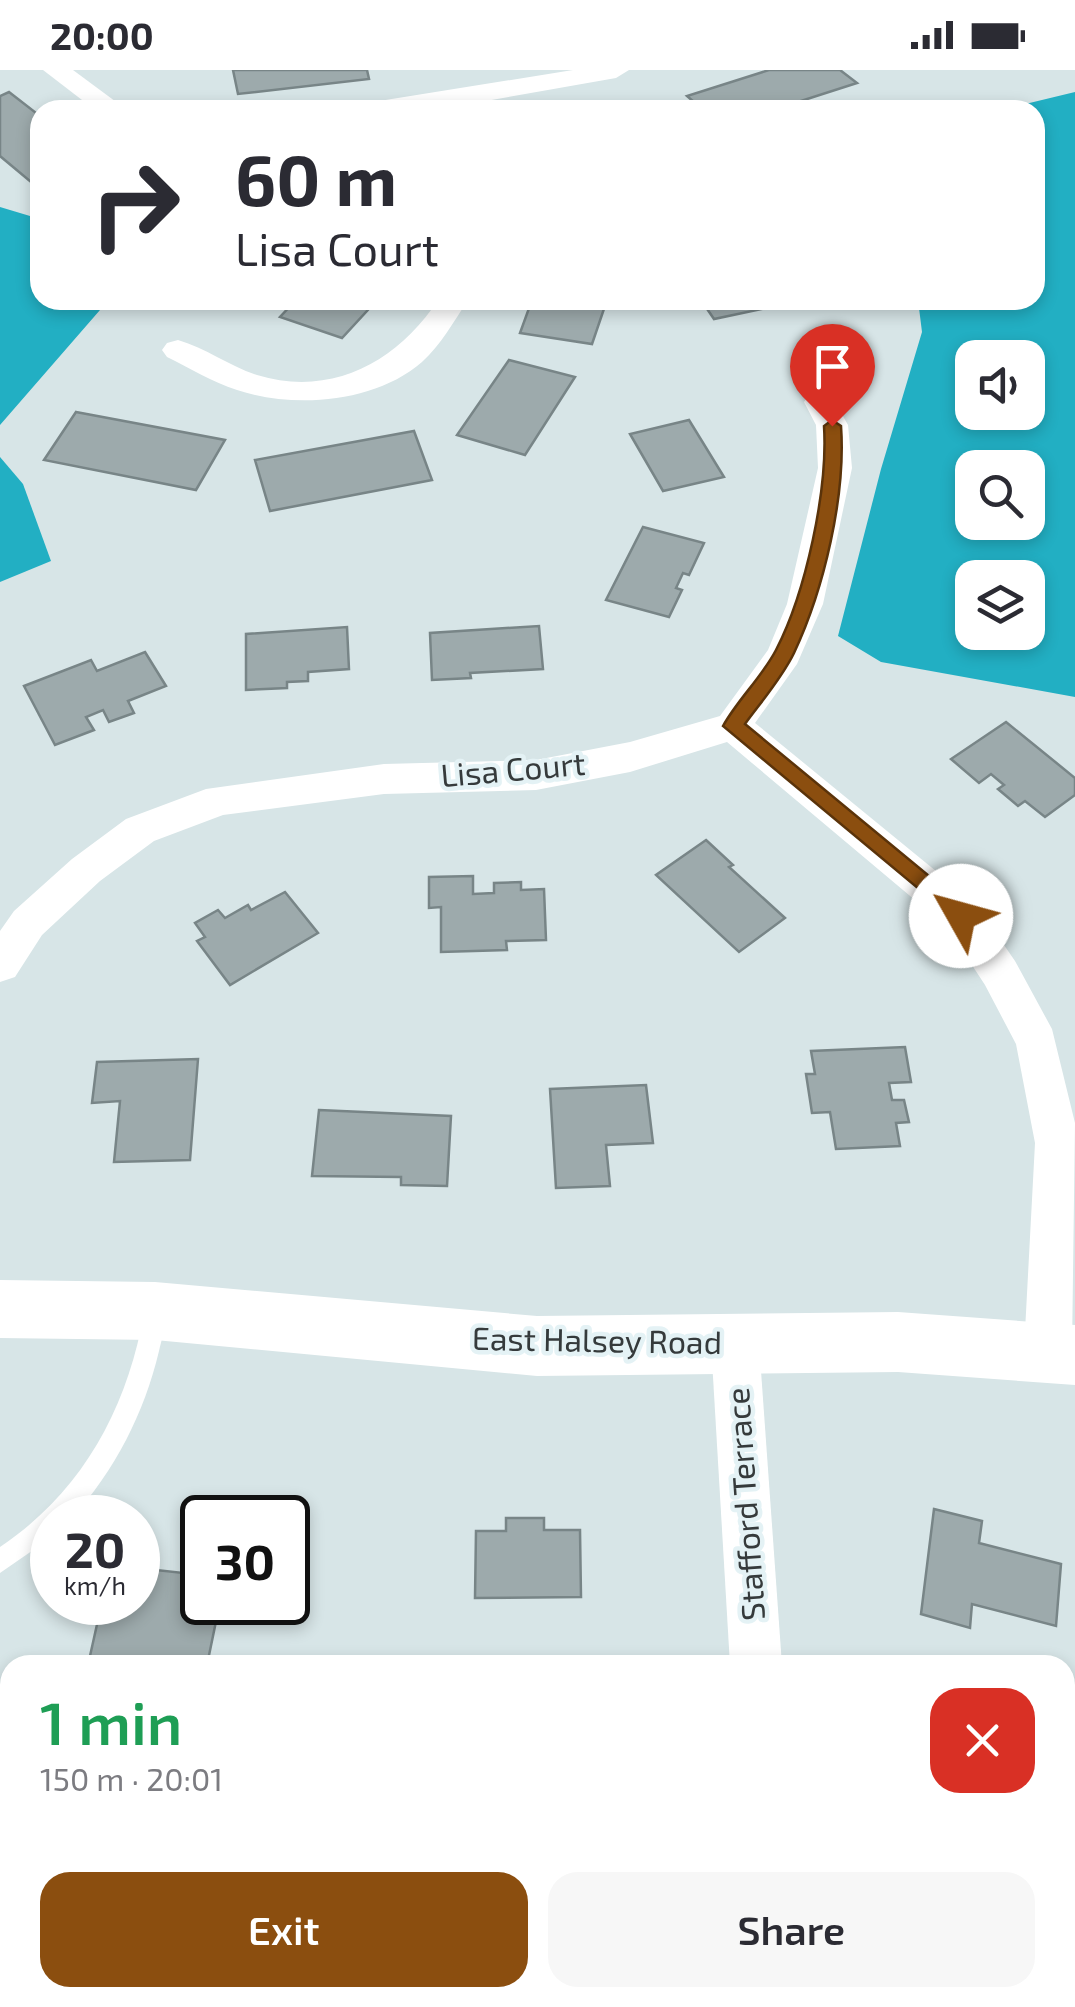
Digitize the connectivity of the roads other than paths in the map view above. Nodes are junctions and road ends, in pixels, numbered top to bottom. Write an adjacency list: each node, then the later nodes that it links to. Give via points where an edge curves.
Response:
1 (56, 70): 3 (street)
2 (616, 70): 4 (street)
3 (99, 100)
4 (485, 100)
5 (446, 310): 6 (street, via 406,358 365,379 318,390 262,387)
6 (178, 350)
7 (820, 402): 8 (street, via 832,426 835,468 805,604 784,655)
8 (733, 726): 9 (street, Lisa Court, via 630,757 536,775 384,779 220,800 140,830 86,870 28,924); 13 (street, via 961,916 1037,1042 1057,1143)
9 (0, 965)
10 (0, 1310): 11 (street, East Halsey Road)
11 (155, 1311): 12 (street, East Halsey Road, via 536,1346); 14 (lane, via 148,1361 124,1427)
12 (735, 1343): 13 (street, East Halsey Road, via 898,1342); 17 (street, Stafford Terrace)
13 (1061, 1352)
14 (77, 1495)
15 (30, 1541): 16 (lane)
16 (0, 1561)
17 (755, 1655)

